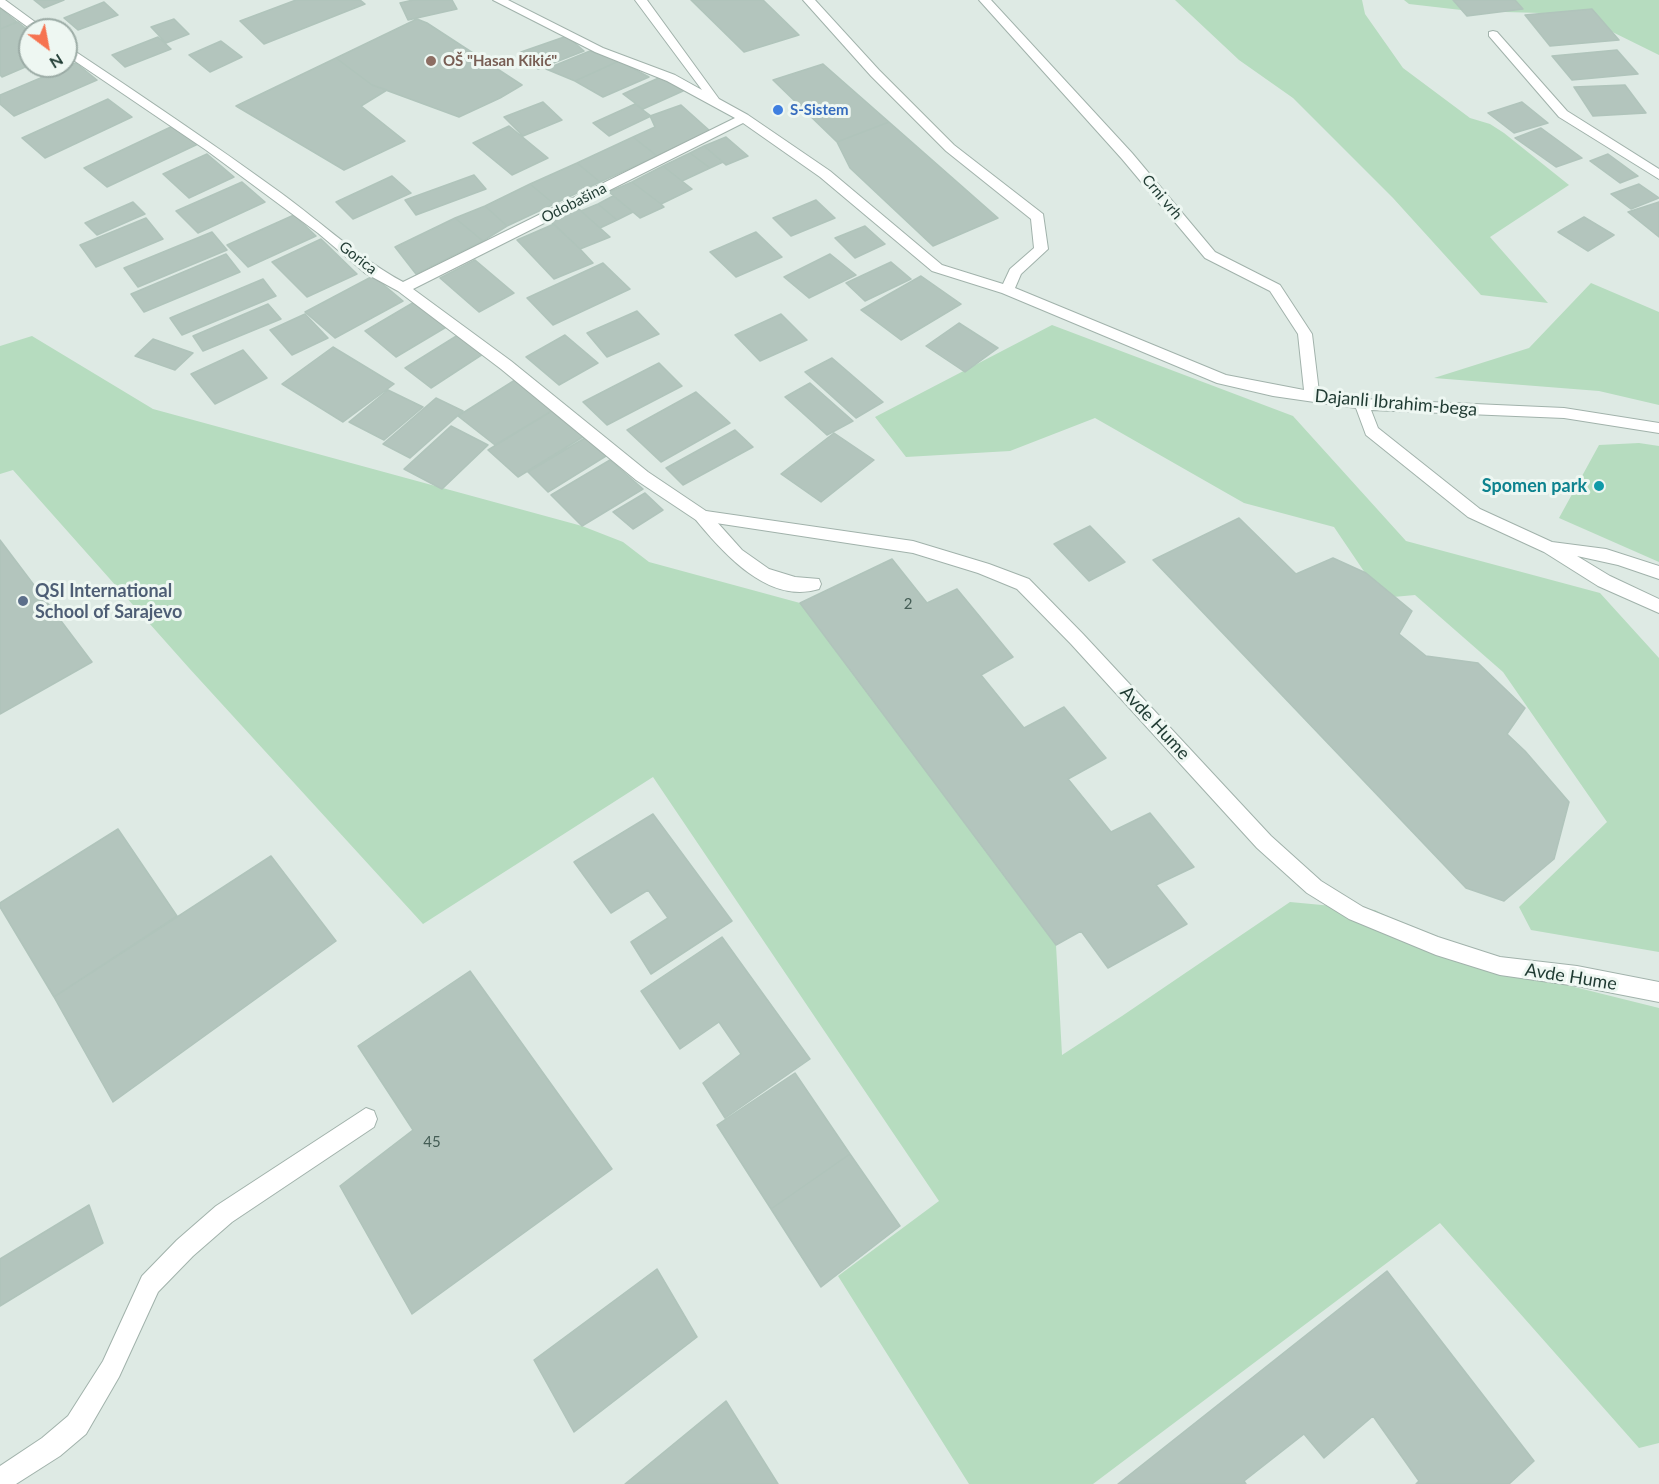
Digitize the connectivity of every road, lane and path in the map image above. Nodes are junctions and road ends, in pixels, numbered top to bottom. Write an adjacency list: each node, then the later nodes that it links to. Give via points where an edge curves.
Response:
1 (499, 0): 9 (street)
2 (640, 0): 9 (street)
3 (809, 0): 13 (street, via 950,148 1038,217 1041,249 1016,272)
4 (985, 0): 14 (street, Crni vrh, via 1119,147 1210,255 1275,288 1305,334)
5 (0, 2): 6 (street)
6 (23, 18)
7 (1493, 34): 11 (street, via 1563,114)
8 (78, 58): 12 (street, Gorica, via 210,147 323,230 370,270)
9 (716, 102): 10 (street)
10 (744, 118): 12 (street, Odobašina); 13 (street, via 825,174 937,268)
11 (1659, 175)
12 (403, 288): 17 (street, Gorica, via 506,365)
13 (1007, 290): 14 (street, Dajanli Ibrahim-bega, via 1222,378)
14 (1312, 396): 15 (street, Dajanli Ibrahim-bega)
15 (1362, 404): 16 (street, Dajanli Ibrahim-bega, via 1564,414); 19 (street, via 1371,431 1427,478 1474,513)
16 (1659, 428)
17 (642, 476): 18 (street, Avde Hume)
18 (702, 516): 21 (street, via 756,572 800,585); 23 (street, Avde Hume, via 913,547 983,567 1023,585 1264,842 1314,887 1356,913 1436,946 1500,966)
19 (1550, 548): 20 (street, via 1587,550); 22 (street, via 1604,581)
20 (1659, 573)
21 (813, 584)
22 (1659, 606)
23 (1659, 992)
24 (366, 1119): 25 (street, via 224,1214 185,1248 150,1284 111,1369 77,1425)
25 (0, 1480)

